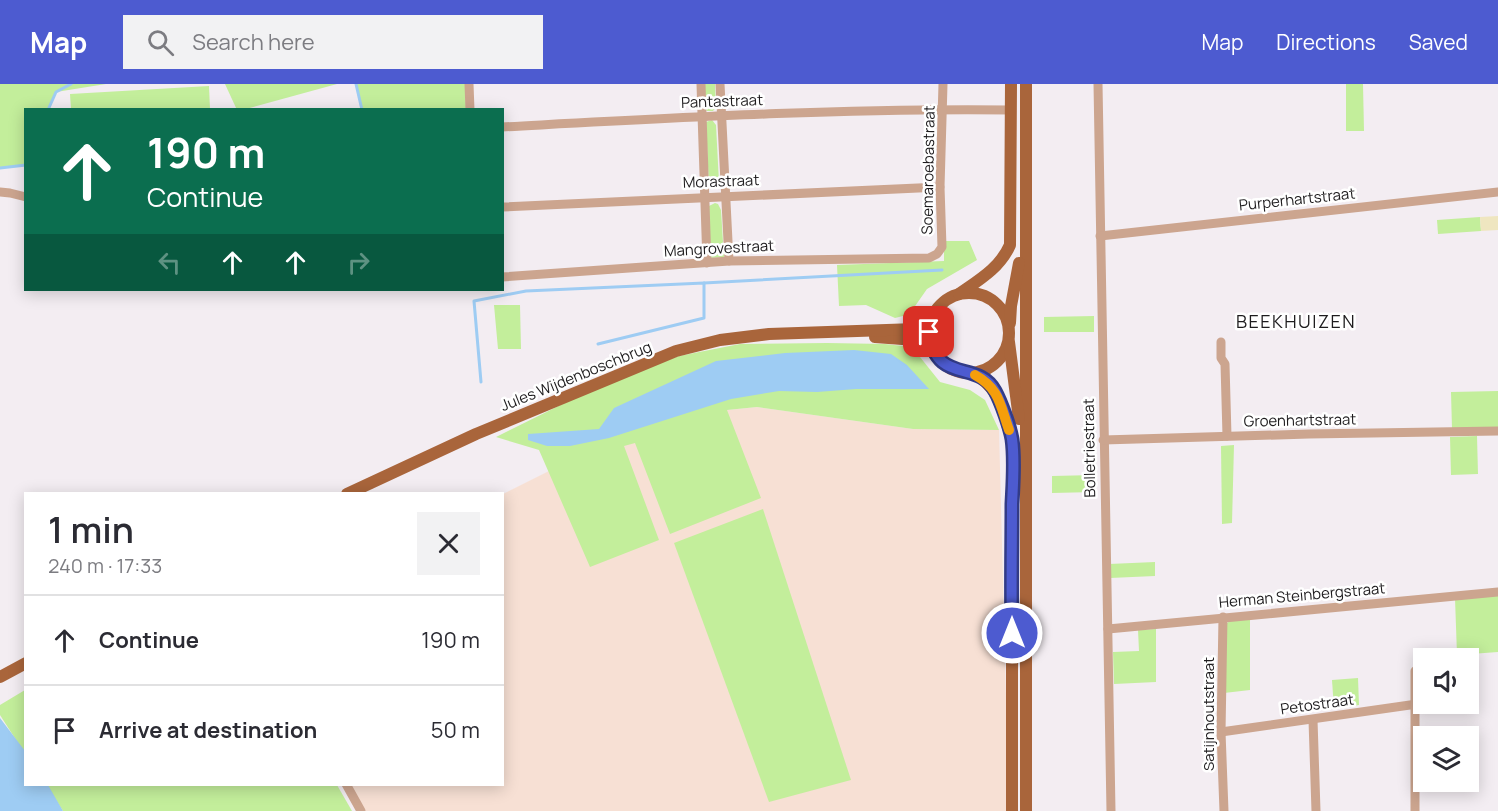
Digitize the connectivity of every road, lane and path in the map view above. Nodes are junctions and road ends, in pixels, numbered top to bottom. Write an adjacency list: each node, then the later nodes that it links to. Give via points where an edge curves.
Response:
1 (469, 84): 8 (street)
2 (701, 84): 11 (street)
3 (720, 84): 12 (street)
4 (944, 84): 9 (street, Soemaroebastraat)
5 (1011, 84): 10 (main road)
6 (1026, 84): 22 (main road)
7 (1098, 84): 21 (street, Bolletriestraat)
8 (470, 108)
9 (944, 109): 10 (street, Pantastraat); 12 (street, Pantastraat); 14 (street, Soemaroebastraat)
10 (1011, 110): 27 (main road, via 1010,244 991,271)
11 (701, 116): 12 (street, Pantastraat); 13 (street, Pantastraat); 18 (street)
12 (721, 116): 19 (street)
13 (504, 127)
14 (940, 187): 19 (street, Morastraat); 23 (street, Soemaroebastraat, via 942,247)
15 (0, 192): 17 (street)
16 (1498, 192): 21 (street, Purperhartstraat)
17 (24, 196)
18 (704, 196): 19 (street, Morastraat); 20 (street, Morastraat); 25 (street)
19 (725, 196): 24 (street)
20 (504, 207)
21 (1100, 236): 36 (street, Bolletriestraat)
22 (1025, 239): 30 (main road, via 1011,306); 37 (main road)
23 (937, 254): 24 (street, Mangrovestraat, via 929,258)
24 (729, 261): 25 (street, Mangrovestraat)
25 (707, 262): 26 (street, Mangrovestraat)
26 (504, 277)
27 (958, 294): 28 (main road, via 941,304); 30 (main road, via 982,295 993,300 1007,320)
28 (931, 320): 29 (main road, Jules Wijdenboschbrug, via 916,329); 32 (main road)
29 (829, 333): 32 (main road, Jules Wijdenboschbrug); 38 (main road, Jules Wijdenboschbrug, via 769,334 676,351 572,392)
30 (1009, 337): 33 (main road, via 996,363); 37 (main road)
31 (1221, 342): 35 (street)
32 (930, 344): 33 (main road, via 944,364)
33 (973, 374): 50 (main road, via 995,391 1012,439)
34 (1498, 431): 35 (street, Groenhartstraat)
35 (1227, 436): 36 (street, Groenhartstraat)
36 (1103, 441): 41 (street, Bolletriestraat)
37 (1025, 452): 51 (main road)
38 (351, 492)
39 (1498, 592): 40 (street, Herman Steinbergstraat)
40 (1223, 617): 41 (street, Herman Steinbergstraat); 47 (street, Satijnhoutstraat)
41 (1108, 629): 52 (street, Bolletriestraat)
42 (24, 664): 43 (main road)
43 (0, 677)
44 (1413, 705): 46 (street, Petostraat)
45 (1417, 714): 55 (street)
46 (1313, 720): 47 (street, Petostraat); 54 (street)
47 (1221, 732): 53 (street, Satijnhoutstraat)
48 (347, 786): 49 (street)
49 (361, 811)
50 (1012, 811)
51 (1026, 811)
52 (1111, 811)
53 (1224, 811)
54 (1316, 811)
55 (1415, 811)

